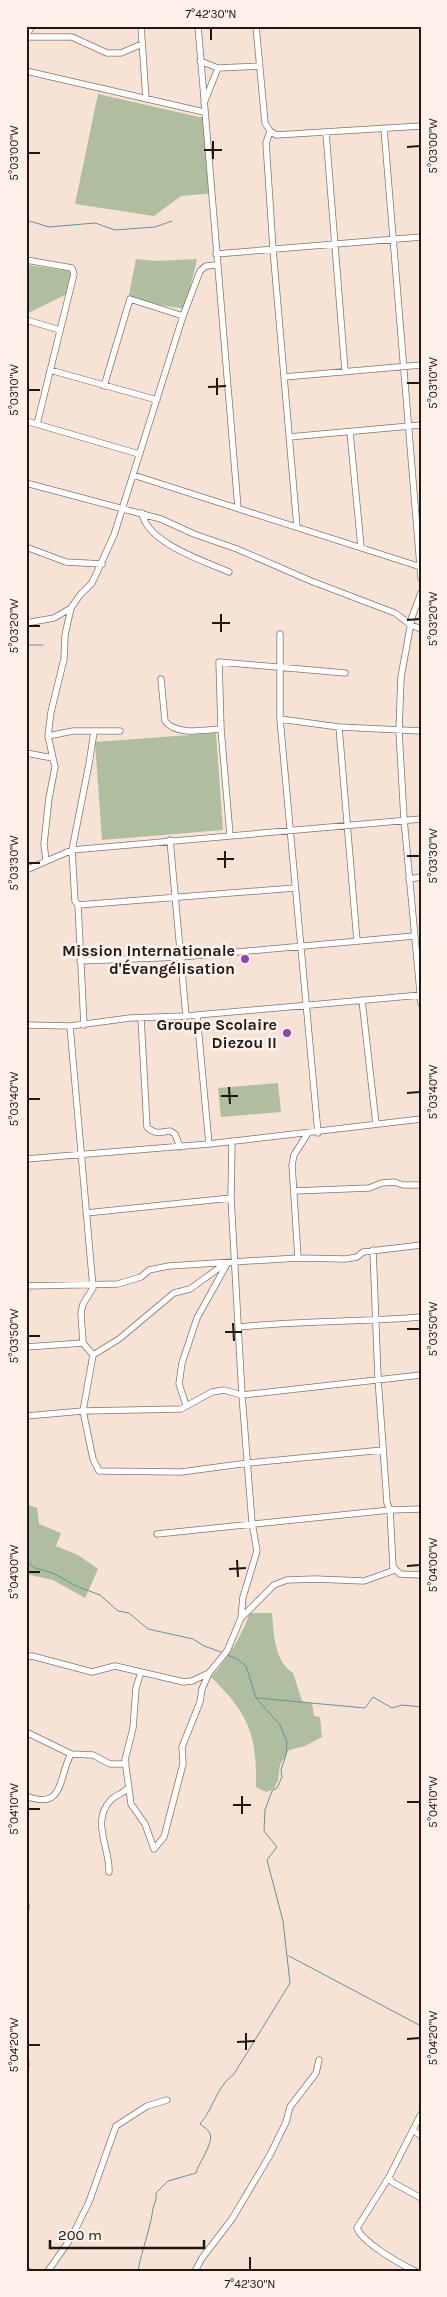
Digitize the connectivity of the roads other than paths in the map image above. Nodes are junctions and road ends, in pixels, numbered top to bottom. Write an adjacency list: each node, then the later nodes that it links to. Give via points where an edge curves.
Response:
1 (32, 26): 5 (street)
2 (141, 26): 6 (street)
3 (198, 26): 7 (street)
4 (256, 26): 8 (street)
5 (26, 37): 6 (street, via 72,36 106,53 121,53)
6 (142, 44): 11 (street)
7 (200, 61): 9 (street); 12 (street)
8 (259, 66): 9 (street); 16 (street, via 266,123)
9 (218, 68): 12 (street)
10 (26, 71): 11 (street)
11 (146, 98): 13 (street)
12 (203, 105): 13 (street)
13 (204, 112): 22 (street)
14 (421, 126): 15 (street)
15 (384, 128): 17 (street); 19 (street)
16 (270, 131): 17 (street, via 276,135); 21 (street, via 266,143)
17 (326, 133): 20 (street)
18 (421, 237): 19 (street)
19 (393, 239): 20 (street); 29 (street)
20 (334, 244): 21 (street); 31 (street)
21 (273, 250): 22 (street); 32 (street)
22 (216, 254): 24 (street)
23 (26, 260): 27 (street, via 72,268 74,274)
24 (217, 265): 25 (street, via 206,266 200,271); 46 (street)
25 (183, 316): 33 (street, via 130,299); 34 (street)
26 (26, 320): 27 (street)
27 (60, 330): 30 (street)
28 (421, 366): 29 (street)
29 (404, 367): 31 (street); 38 (street)
30 (50, 370): 33 (street); 36 (street)
31 (345, 371): 32 (street)
32 (284, 377): 40 (street)
33 (104, 386): 34 (street)
34 (157, 400): 41 (street)
35 (26, 421): 36 (street)
36 (37, 424): 41 (street)
37 (421, 425): 38 (street)
38 (408, 426): 39 (street); 44 (street)
39 (350, 432): 40 (street); 50 (street)
40 (289, 437): 48 (street)
41 (139, 454): 42 (street)
42 (133, 475): 45 (street); 46 (street)
43 (26, 483): 45 (street)
44 (418, 483): 52 (street)
45 (123, 508): 47 (street); 51 (street)
46 (238, 508): 48 (street)
47 (142, 513): 53 (street, via 147,527 176,549); 58 (street, via 395,613)
48 (297, 527): 50 (street)
49 (26, 547): 51 (street, via 66,562)
50 (361, 547): 52 (street)
51 (102, 564): 56 (street, via 92,583)
52 (420, 566): 54 (street)
53 (229, 572)
54 (421, 578)
55 (421, 592): 58 (street)
56 (71, 608): 57 (street, via 54,618); 71 (street)
57 (26, 622)
58 (412, 625): 59 (street); 68 (street, via 401,677)
59 (421, 629)
60 (280, 634): 61 (street)
61 (279, 666): 62 (street); 64 (street); 66 (street, via 218,662)
62 (345, 673)
63 (161, 678): 66 (street, via 165,722 169,727 177,730)
64 (280, 719): 65 (street); 77 (street)
65 (339, 727): 68 (street); 76 (street)
66 (221, 729): 78 (street)
67 (120, 731): 70 (street)
68 (399, 731): 69 (street); 75 (street)
69 (421, 731)
70 (94, 732): 71 (street, via 73,731); 80 (street)
71 (48, 736): 73 (street)
72 (26, 753): 73 (street)
73 (53, 758): 81 (street, via 55,767 44,844)
74 (421, 818): 75 (street)
75 (404, 820): 76 (street); 83 (street)
76 (347, 824): 77 (street); 89 (street)
77 (290, 830): 78 (street); 85 (street)
78 (230, 835): 79 (street)
79 (170, 840): 80 (street); 86 (street)
80 (72, 850): 81 (street); 87 (street, via 75,901)
81 (46, 861): 82 (street)
82 (26, 870)
83 (409, 878): 84 (street); 88 (street)
84 (421, 878)
85 (295, 888): 86 (street); 90 (street)
86 (176, 898): 87 (street); 91 (street)
87 (78, 905): 92 (street)
88 (414, 936): 89 (street); 93 (street)
89 (357, 941): 90 (street)
90 (300, 946): 91 (street); 96 (street)
91 (180, 957): 92 (street); 98 (street)
92 (80, 961): 101 (street)
93 (420, 995): 94 (street); 95 (street)
94 (362, 1000): 96 (street); 104 (street)
95 (421, 1002)
96 (305, 1005): 97 (street); 106 (street)
97 (197, 1014): 98 (street); 108 (street)
98 (186, 1016): 99 (street)
99 (141, 1018): 101 (street); 109 (street, via 147,1127 151,1131 175,1134)
100 (26, 1025): 102 (street)
101 (84, 1025): 102 (street)
102 (70, 1026): 110 (street)
103 (421, 1119): 104 (street)
104 (376, 1124): 106 (street)
105 (308, 1133): 106 (street); 107 (street); 113 (street, via 294,1155)
106 (318, 1133)
107 (232, 1141): 108 (street); 114 (street)
108 (209, 1144): 109 (street)
109 (180, 1147): 110 (street)
110 (81, 1154): 111 (street); 115 (street)
111 (26, 1159)
112 (421, 1185): 113 (street, via 394,1182 369,1188)
113 (294, 1191): 118 (street)
114 (232, 1198): 115 (street); 119 (street)
115 (86, 1213): 121 (street)
116 (421, 1245): 117 (street)
117 (373, 1250): 118 (street, via 346,1259); 124 (street)
118 (298, 1258): 119 (street)
119 (236, 1261): 120 (street); 125 (street)
120 (228, 1262): 121 (street, via 149,1270 129,1282); 128 (street, via 190,1288 174,1293 119,1339); 132 (street, via 197,1318 182,1363 179,1384)
121 (92, 1284): 122 (street); 126 (street, via 93,1288 81,1309)
122 (26, 1286)
123 (421, 1317): 124 (street)
124 (376, 1320): 125 (street); 130 (street)
125 (239, 1326): 131 (street)
126 (83, 1343): 127 (street); 128 (street)
127 (26, 1347)
128 (93, 1355): 133 (street)
129 (421, 1375): 130 (street)
130 (378, 1378): 131 (street); 135 (street)
131 (242, 1395): 132 (street, via 224,1390 212,1392); 136 (street)
132 (186, 1405): 133 (street, via 181,1408)
133 (82, 1410): 134 (street); 136 (street, via 99,1471 181,1472)
134 (26, 1416)
135 (383, 1450): 136 (street); 138 (street)
136 (248, 1463): 139 (street)
137 (421, 1509): 138 (street)
138 (390, 1510): 139 (street); 141 (street, via 391,1557)
139 (252, 1523): 140 (street); 143 (street, via 257,1550 243,1597)
140 (157, 1534)
141 (395, 1570): 142 (street, via 400,1574); 143 (street, via 364,1581 287,1580 274,1585)
142 (421, 1575)
143 (241, 1618): 146 (street, via 227,1651)
144 (26, 1657): 145 (street, via 92,1672 115,1666)
145 (141, 1672): 146 (street, via 184,1682); 149 (street)
146 (209, 1673): 150 (street, via 182,1747 183,1764 164,1837 154,1849 145,1824 131,1804)
147 (26, 1732): 148 (street)
148 (71, 1754): 149 (street, via 93,1755 110,1764); 151 (street, via 54,1796 48,1800)
149 (126, 1764): 150 (street)
150 (128, 1788): 152 (street, via 111,1799 103,1810 103,1838)
151 (26, 1796)
152 (109, 1872)
153 (319, 2060): 161 (street, via 316,2073 290,2107 286,2122 260,2171)
154 (167, 2100): 160 (street, via 147,2106 116,2126 88,2202 71,2238)
155 (421, 2114): 156 (street)
156 (413, 2130): 157 (street); 158 (street)
157 (421, 2136)
158 (389, 2177): 159 (street, via 392,2182); 162 (street, via 357,2228 370,2243)
159 (421, 2198)
160 (48, 2271)
161 (196, 2271)
162 (415, 2271)

